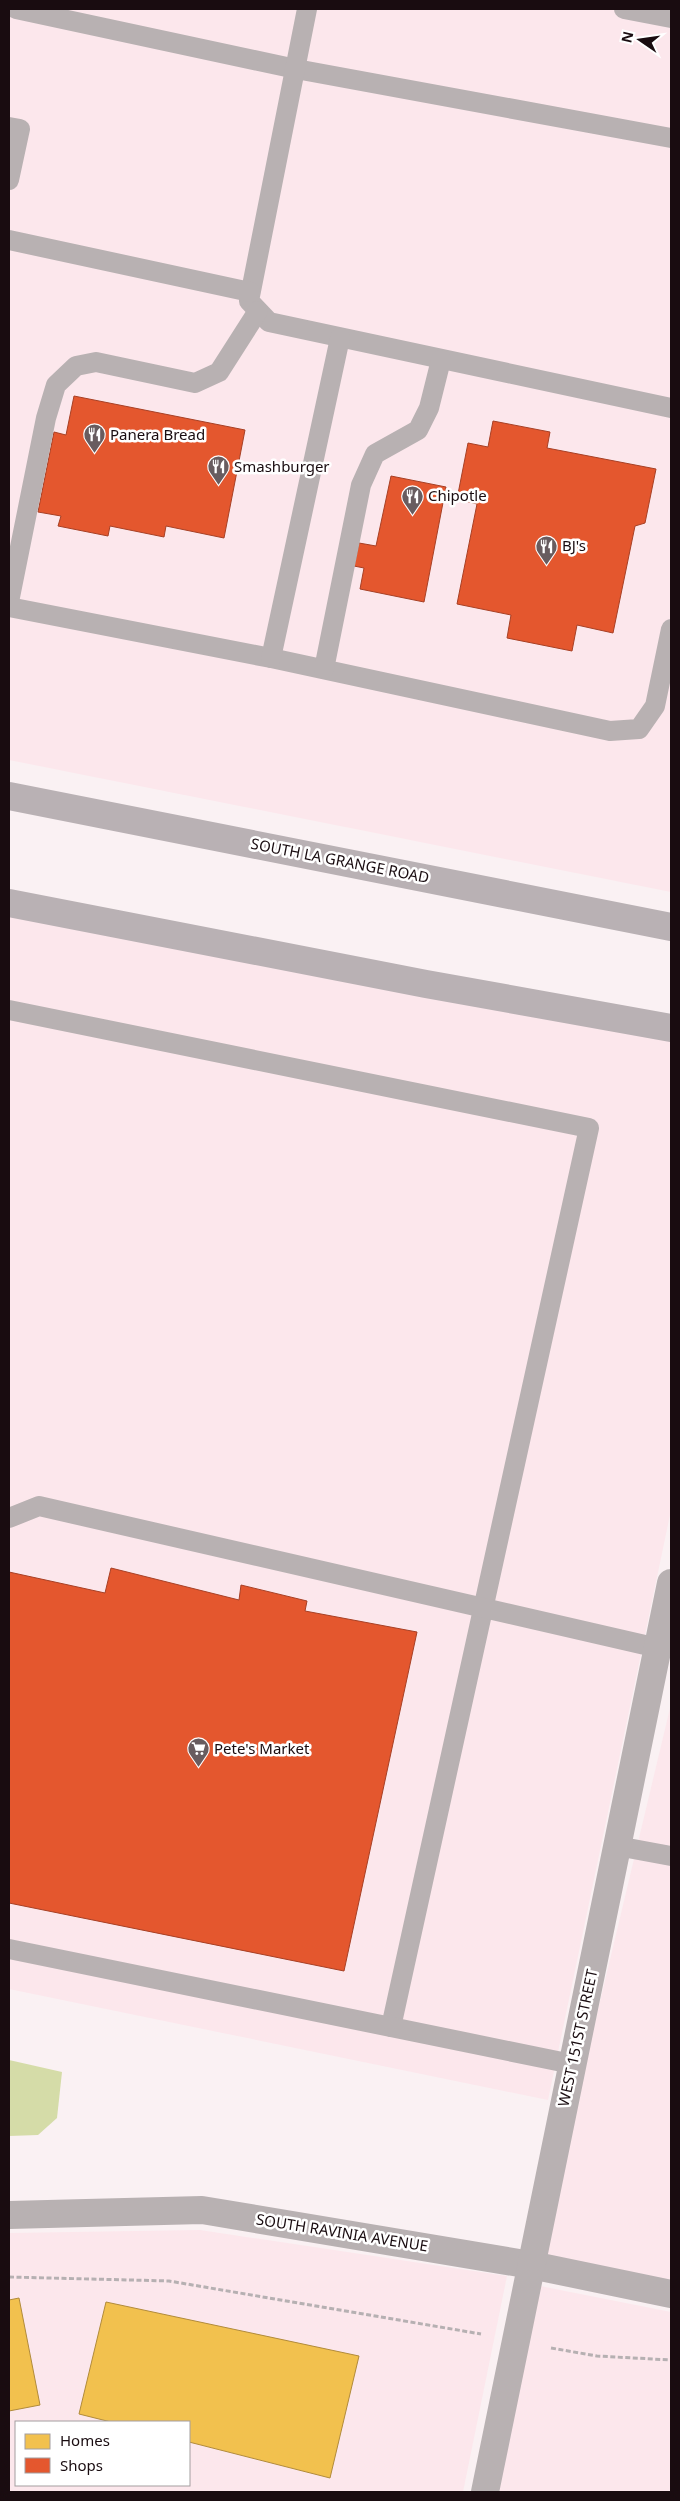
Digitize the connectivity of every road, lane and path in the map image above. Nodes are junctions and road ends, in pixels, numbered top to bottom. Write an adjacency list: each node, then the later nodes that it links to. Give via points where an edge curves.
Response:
1 (16, 9): 5 (lane)
2 (307, 9): 5 (lane)
3 (624, 9): 4 (lane)
4 (671, 18)
5 (296, 69): 7 (lane); 10 (lane)
6 (9, 127): 8 (lane, via 20,129)
7 (671, 138)
8 (9, 180)
9 (9, 240): 10 (lane)
10 (250, 292): 11 (lane, via 249,301)
11 (258, 311): 12 (lane, via 269,322); 15 (lane, via 219,372 195,383 96,362 76,366 56,386 46,418)
12 (340, 338): 13 (lane); 18 (lane)
13 (441, 360): 14 (lane); 19 (lane, via 429,408 418,430 375,454 361,485)
14 (671, 408)
15 (9, 602)
16 (9, 607): 18 (lane)
17 (671, 629): 19 (lane, via 655,706 639,729 610,731)
18 (270, 658): 19 (lane)
19 (324, 670)
20 (9, 796): 22 (highway, SOUTH LA GRANGE ROAD)
21 (9, 903): 24 (highway)
22 (671, 927)
23 (9, 1010): 27 (lane, via 589,1128)
24 (671, 1028)
25 (9, 1518): 27 (lane, via 40,1506)
26 (671, 1583): 28 (street, WEST 151ST STREET)
27 (483, 1608): 28 (lane); 32 (lane)
28 (658, 1648): 29 (street, WEST 151ST STREET)
29 (617, 1846): 30 (lane); 33 (street, WEST 151ST STREET)
30 (671, 1856)
31 (9, 1949): 32 (lane)
32 (390, 2027): 33 (lane)
33 (572, 2064): 35 (street, WEST 151ST STREET)
34 (9, 2215): 35 (street, SOUTH RAVINIA AVENUE, via 202,2210)
35 (531, 2265): 37 (street, SOUTH RAVINIA AVENUE); 41 (street, WEST 151ST STREET)
36 (9, 2276): 38 (path, via 169,2281)
37 (671, 2294)
38 (422, 2323)
39 (597, 2356): 40 (path)
40 (671, 2360)
41 (485, 2492)

